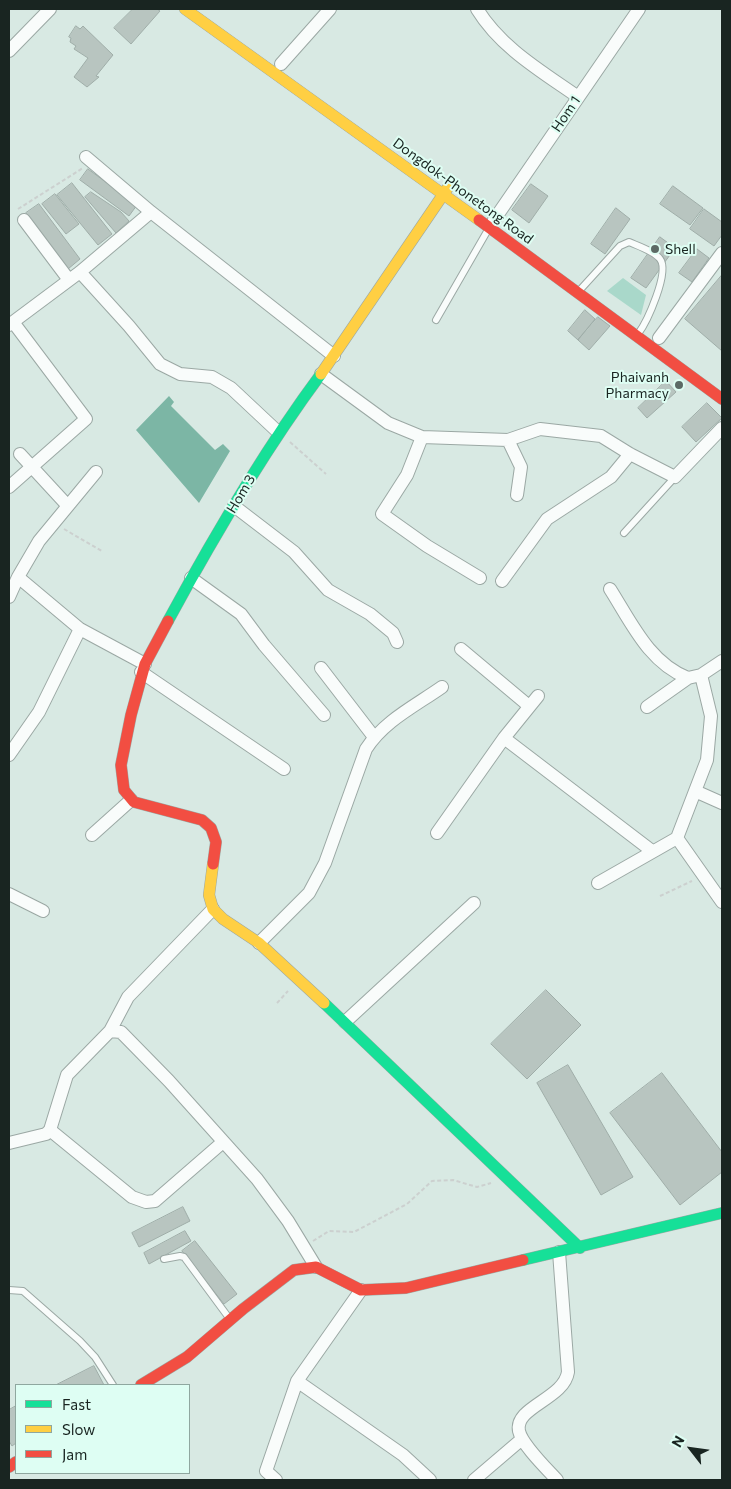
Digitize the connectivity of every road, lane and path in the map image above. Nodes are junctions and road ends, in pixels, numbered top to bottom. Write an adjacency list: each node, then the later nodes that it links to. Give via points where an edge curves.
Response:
1 (50, 9): 7 (street)
2 (185, 9): 11 (street, Dongdok-Phonetong Road)
3 (204, 9): 8 (street, Dongdok-Phonetong Road)
4 (330, 9): 8 (street)
5 (476, 9): 9 (street, via 493,33 517,54)
6 (639, 9): 9 (street, Hom 1)
7 (9, 51)
8 (281, 64): 11 (street, Dongdok-Phonetong Road)
9 (578, 98): 14 (street, Hom 1)
10 (89, 159): 12 (street); 13 (path, via 72,177 18,209)
11 (446, 191): 14 (street, Dongdok-Phonetong Road); 24 (street, Hom 3)
12 (151, 212): 16 (street); 24 (street)
13 (24, 220): 17 (street)
14 (491, 224): 18 (street, Dongdok-Phonetong Road); 20 (lane)
15 (722, 253): 23 (street)
16 (80, 272): 17 (street); 29 (street, via 160,364 180,374 212,377 231,388)
17 (69, 280): 21 (street)
18 (586, 288): 22 (street, Dongdok-Phonetong Road); 22 (lane, via 620,246 629,242 659,257 663,264 663,277)
19 (607, 300): 22 (street, Dongdok-Phonetong Road)
20 (436, 320)
21 (11, 324): 34 (street, via 86,420)
22 (640, 331): 23 (street, Dongdok-Phonetong Road); 27 (street, Dongdok-Phonetong Road)
23 (659, 338): 26 (street, Dongdok-Phonetong Road)
24 (334, 356): 25 (street, Hom 3)
25 (321, 374): 29 (street, Hom 3); 30 (street, via 388,423)
26 (722, 384)
27 (722, 399)
28 (722, 428): 37 (street)
29 (278, 432): 36 (path); 41 (street, Hom 3)
30 (422, 437): 31 (street); 47 (street, via 407,475 382,514)
31 (508, 440): 33 (street, via 540,429 601,436); 39 (street, via 521,467)
32 (20, 454): 34 (street)
33 (630, 454): 37 (street); 48 (street, via 605,481 547,519)
34 (33, 466): 38 (street); 40 (street)
35 (96, 472): 40 (street)
36 (326, 474)
37 (675, 478): 43 (lane)
38 (9, 487)
39 (517, 495)
40 (67, 505): 42 (street)
41 (234, 506): 46 (street, Hom 3); 52 (street, via 294,552 328,590 370,614 393,633)
42 (54, 523): 44 (path); 45 (street)
43 (624, 534)
44 (102, 552)
45 (18, 577): 50 (street); 51 (street)
46 (191, 578): 55 (street, Hom 3); 63 (street, via 241,614)
47 (480, 578)
48 (502, 580)
49 (610, 589): 58 (street, via 648,649 665,665)
50 (9, 597)
51 (80, 629): 55 (street); 66 (street, via 39,712)
52 (397, 642)
53 (461, 649): 61 (street)
54 (722, 661): 57 (street)
55 (143, 668): 67 (street); 69 (street, Hom 3, via 122,765 122,782)
56 (321, 668): 64 (street)
57 (701, 675): 58 (street); 68 (street, via 711,724 707,760)
58 (688, 678): 62 (street)
59 (442, 687): 64 (street, via 383,727)
60 (538, 696): 61 (street)
61 (529, 706): 65 (street)
62 (647, 707)
63 (324, 715)
64 (374, 737): 83 (street, via 366,749 326,863 309,892)
65 (504, 738): 71 (street); 74 (street)
66 (9, 754)
67 (284, 769)
68 (695, 791): 70 (street); 73 (street)
69 (131, 800): 72 (street); 81 (street, via 202,820 211,828 216,842 209,895)
70 (722, 803)
71 (437, 833)
72 (92, 835)
73 (677, 838): 74 (street); 75 (street)
74 (652, 851): 76 (street)
75 (704, 876): 78 (path); 79 (street)
76 (598, 883)
77 (9, 894): 82 (street)
78 (660, 896)
79 (722, 902)
80 (474, 903): 86 (street)
81 (213, 908): 83 (street, via 222,918); 87 (street, via 128,997)
82 (43, 911)
83 (259, 943): 84 (street)
84 (299, 980): 85 (path); 86 (street)
85 (277, 1003)
86 (345, 1022): 91 (street)
87 (110, 1031): 88 (street, via 67,1075); 89 (street, via 121,1032)
88 (50, 1130): 89 (street, via 132,1197 146,1202 155,1201); 90 (street, via 39,1138)
89 (223, 1142): 93 (street, via 257,1179)
90 (9, 1143)
91 (508, 1179): 93 (path, via 477,1187 453,1180 432,1181 407,1204 354,1232 329,1231); 94 (street)
92 (722, 1213): 94 (street)
93 (304, 1247): 97 (street)
94 (580, 1248): 95 (street)
95 (559, 1252): 99 (street, via 406,1288); 104 (street, via 567,1381 519,1421 518,1431)
96 (164, 1259): 100 (lane, via 184,1257)
97 (316, 1267): 99 (street); 100 (street, via 290,1272)
98 (9, 1290): 102 (lane, via 23,1291 80,1341)
99 (361, 1290): 101 (street)
100 (230, 1320): 103 (street, via 187,1357)
101 (297, 1381): 105 (street, via 266,1471); 106 (street, via 403,1455)
102 (112, 1384)
103 (143, 1384)
104 (522, 1439): 107 (street); 108 (street)
105 (276, 1480)
106 (429, 1480)
107 (474, 1480)
108 (557, 1480)

